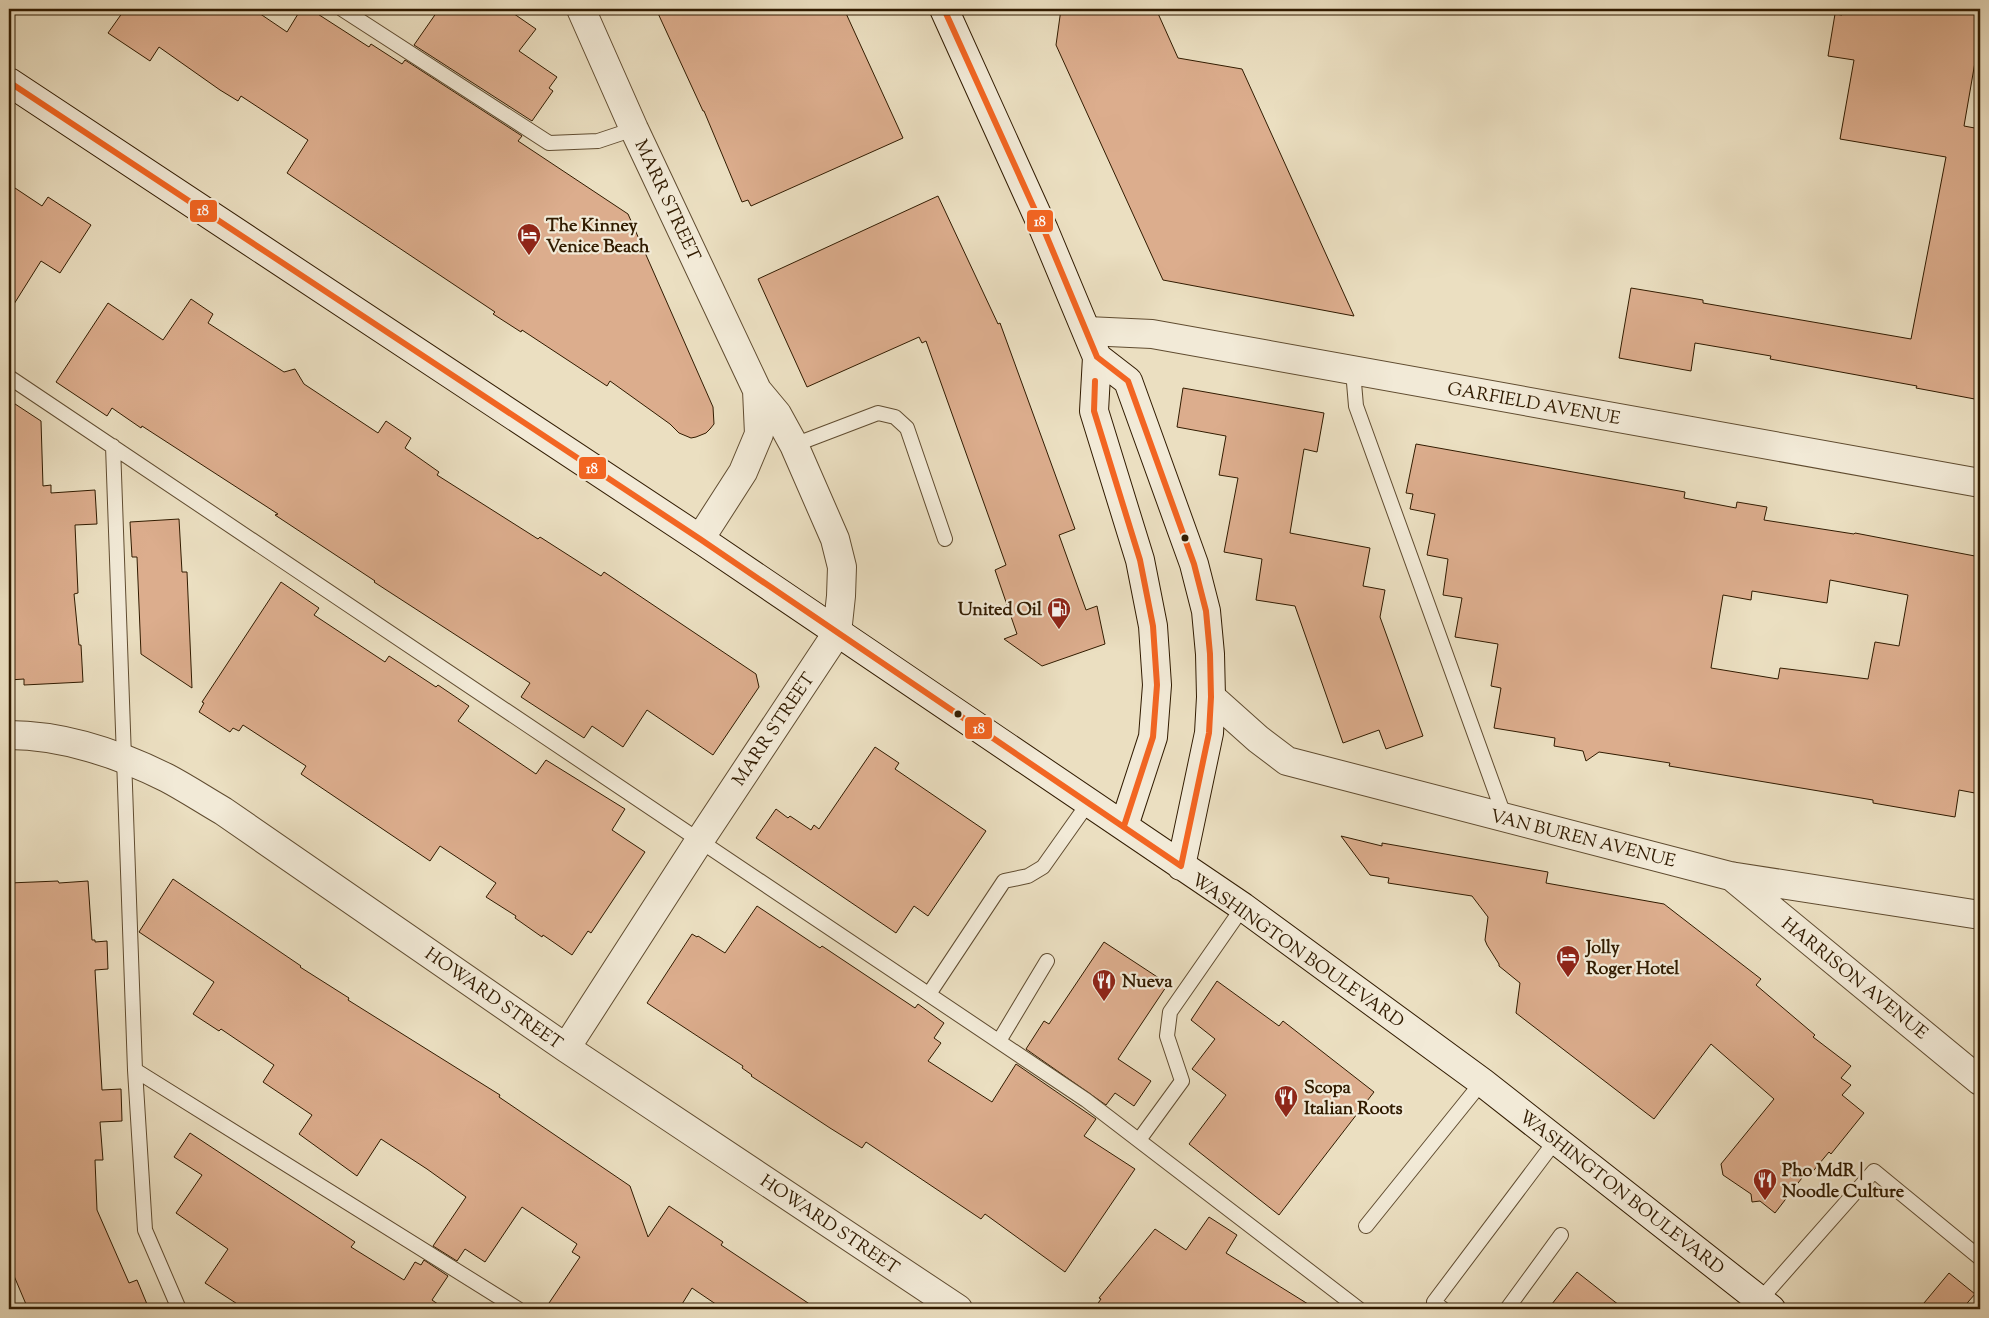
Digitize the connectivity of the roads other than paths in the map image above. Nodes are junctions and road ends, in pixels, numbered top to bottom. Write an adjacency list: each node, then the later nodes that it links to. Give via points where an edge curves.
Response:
1 (342, 9): 5 (lane, via 549,143 598,141)
2 (581, 9): 5 (street, MARR STREET)
3 (944, 9): 6 (street)
4 (9, 82): 14 (street, WASHINGTON BOULEVARD)
5 (634, 129): 10 (street, MARR STREET)
6 (1087, 331): 7 (street); 8 (street, GARFIELD AVENUE, via 1152,334)
7 (1096, 357): 17 (street, via 1128,381 1194,564 1206,611); 22 (street, via 1094,411 1140,560 1153,626 1156,666 1153,738)
8 (1354, 371): 13 (street, GARFIELD AVENUE); 21 (lane, via 1356,406)
9 (9, 377): 12 (lane)
10 (757, 390): 11 (street, MARR STREET, via 777,414); 14 (street, MARR STREET, via 759,434 743,472)
11 (794, 445): 15 (lane, via 878,413 895,416 907,428); 16 (street, MARR STREET, via 835,539 842,567)
12 (113, 446): 19 (lane); 23 (lane)
13 (1980, 483)
14 (700, 539): 16 (street, WASHINGTON BOULEVARD)
15 (945, 539)
16 (837, 633): 20 (street, WASHINGTON BOULEVARD); 23 (street, MARR STREET)
17 (1211, 697): 21 (street, VAN BUREN AVENUE, via 1287,761); 24 (street, via 1209,733)
18 (9, 735): 19 (street, HOWARD STREET, via 80,745)
19 (124, 760): 31 (street, HOWARD STREET, via 166,778 223,811); 32 (lane)
20 (1088, 802): 22 (street, WASHINGTON BOULEVARD); 29 (lane, via 1043,867 1028,876 1004,881)
21 (1505, 818): 25 (street, VAN BUREN AVENUE)
22 (1124, 826): 24 (street, WASHINGTON BOULEVARD)
23 (700, 840): 29 (lane); 31 (street, MARR STREET)
24 (1181, 866): 26 (street, WASHINGTON BOULEVARD)
25 (1730, 876): 27 (street, VAN BUREN AVENUE); 33 (street, HARRISON AVENUE)
26 (1243, 907): 34 (street, WASHINGTON BOULEVARD); 35 (lane, via 1170,1012 1167,1036 1182,1081)
27 (1980, 915)
28 (1047, 961): 30 (lane)
29 (929, 994): 30 (lane)
30 (999, 1041): 35 (lane)
31 (566, 1048): 43 (street, HOWARD STREET)
32 (135, 1070): 41 (lane, via 145,1230); 42 (lane)
33 (1980, 1081)
34 (1482, 1082): 36 (street, WASHINGTON BOULEVARD); 37 (lane)
35 (1138, 1140): 44 (lane)
36 (1556, 1140): 40 (street, WASHINGTON BOULEVARD); 45 (lane, via 1434,1302)
37 (1366, 1226)
38 (1562, 1235): 46 (lane)
39 (1980, 1258): 40 (lane, via 1874,1171)
40 (1766, 1305)
41 (179, 1309)
42 (518, 1309)
43 (958, 1309)
44 (1359, 1309)
45 (1443, 1309)
46 (1507, 1309)

